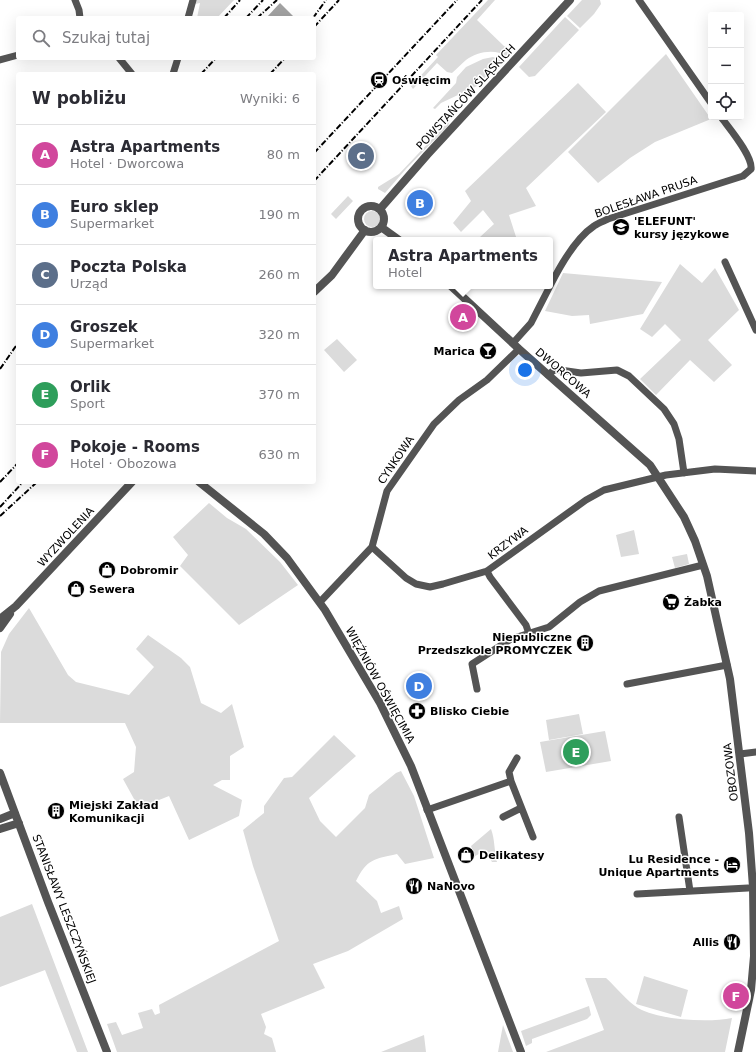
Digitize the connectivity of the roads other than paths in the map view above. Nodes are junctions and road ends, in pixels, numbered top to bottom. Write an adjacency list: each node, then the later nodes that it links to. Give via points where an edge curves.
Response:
1 (75, 0): 5 (street)
2 (193, 0): 8 (street)
3 (570, 0): 18 (street, POWSTAŃCÓW ŚLĄSKICH)
4 (639, 0): 15 (street)
5 (79, 10): 6 (street); 7 (street)
6 (80, 16)
7 (84, 16)
8 (189, 16)
9 (16, 56): 10 (street)
10 (0, 60)
11 (121, 60): 13 (street)
12 (177, 60): 14 (street)
13 (130, 72)
14 (174, 72)
15 (708, 99)
16 (722, 120): 17 (street, via 747,155)
17 (754, 170): 23 (street, BOLESŁAWA PRUSA, via 743,176 608,219 594,226 561,264)
18 (380, 209): 19 (street, via 384,219); 20 (street, via 370,207 361,212 359,222)
19 (381, 227): 20 (street, via 372,232); 21 (street)
20 (365, 230): 26 (street, via 332,275)
21 (395, 237)
22 (725, 262): 27 (street)
23 (553, 280)
24 (454, 289): 28 (street, DWORCOWA)
25 (548, 289): 28 (street, BOLESŁAWA PRUSA)
26 (316, 290)
27 (756, 330)
28 (516, 346): 29 (street, DWORCOWA); 35 (street, CYNKOWA, via 488,380 459,400 434,424 387,491)
29 (548, 375): 31 (street, via 554,370 581,373 617,370 629,376 664,409 674,424); 32 (street, DWORCOWA, via 650,465)
30 (756, 471): 31 (street, KRZYWA, via 715,469)
31 (684, 473): 32 (street, KRZYWA)
32 (659, 478): 36 (street, OBOZOWA, via 689,526); 37 (street, KRZYWA, via 597,492)
33 (130, 484): 39 (street, WYZWOLENIA)
34 (202, 484): 38 (street, WIĘŹNIÓW OŚWIĘCIMIA, via 264,534 287,558)
35 (372, 547): 37 (street, KRZYWA, via 406,578 416,584 430,587); 38 (street, CYNKOWA)
36 (703, 565): 42 (street, via 599,591 580,602 549,627); 43 (street, OBOZOWA)
37 (487, 571): 42 (street, via 526,625)
38 (320, 602): 52 (street, WIĘŹNIÓW OŚWIĘCIMIA, via 380,703 410,766)
39 (16, 606): 40 (street, WYZWOLENIA); 41 (street, WYZWOLENIA)
40 (0, 619)
41 (0, 628)
42 (529, 634): 45 (street, via 505,642 472,664)
43 (726, 665): 44 (street); 47 (street, OBOZOWA)
44 (627, 684)
45 (477, 689)
46 (756, 752): 47 (street)
47 (740, 754): 59 (street, OBOZOWA)
48 (517, 758): 50 (street, via 509,772)
49 (0, 773): 53 (street, STANISŁAWY LESZCZYŃSKIEJ)
50 (511, 781): 51 (street); 52 (street)
51 (521, 808): 54 (street); 60 (street)
52 (427, 810): 66 (street, WIĘŹNIÓW OŚWIĘCIMIA)
53 (15, 813): 56 (street); 57 (street, STANISŁAWY LESZCZYŃSKIEJ)
54 (503, 817)
55 (680, 817): 62 (street)
56 (0, 819)
57 (19, 823): 58 (street); 65 (street, STANISŁAWY LESZCZYŃSKIEJ, via 50,910)
58 (0, 829)
59 (752, 833): 64 (street, OBOZOWA)
60 (533, 837)
61 (748, 888): 62 (street)
62 (690, 891): 63 (street)
63 (637, 894)
64 (755, 901): 67 (street, OBOZOWA, via 751,990)
65 (107, 1052)
66 (521, 1052)
67 (738, 1052)

